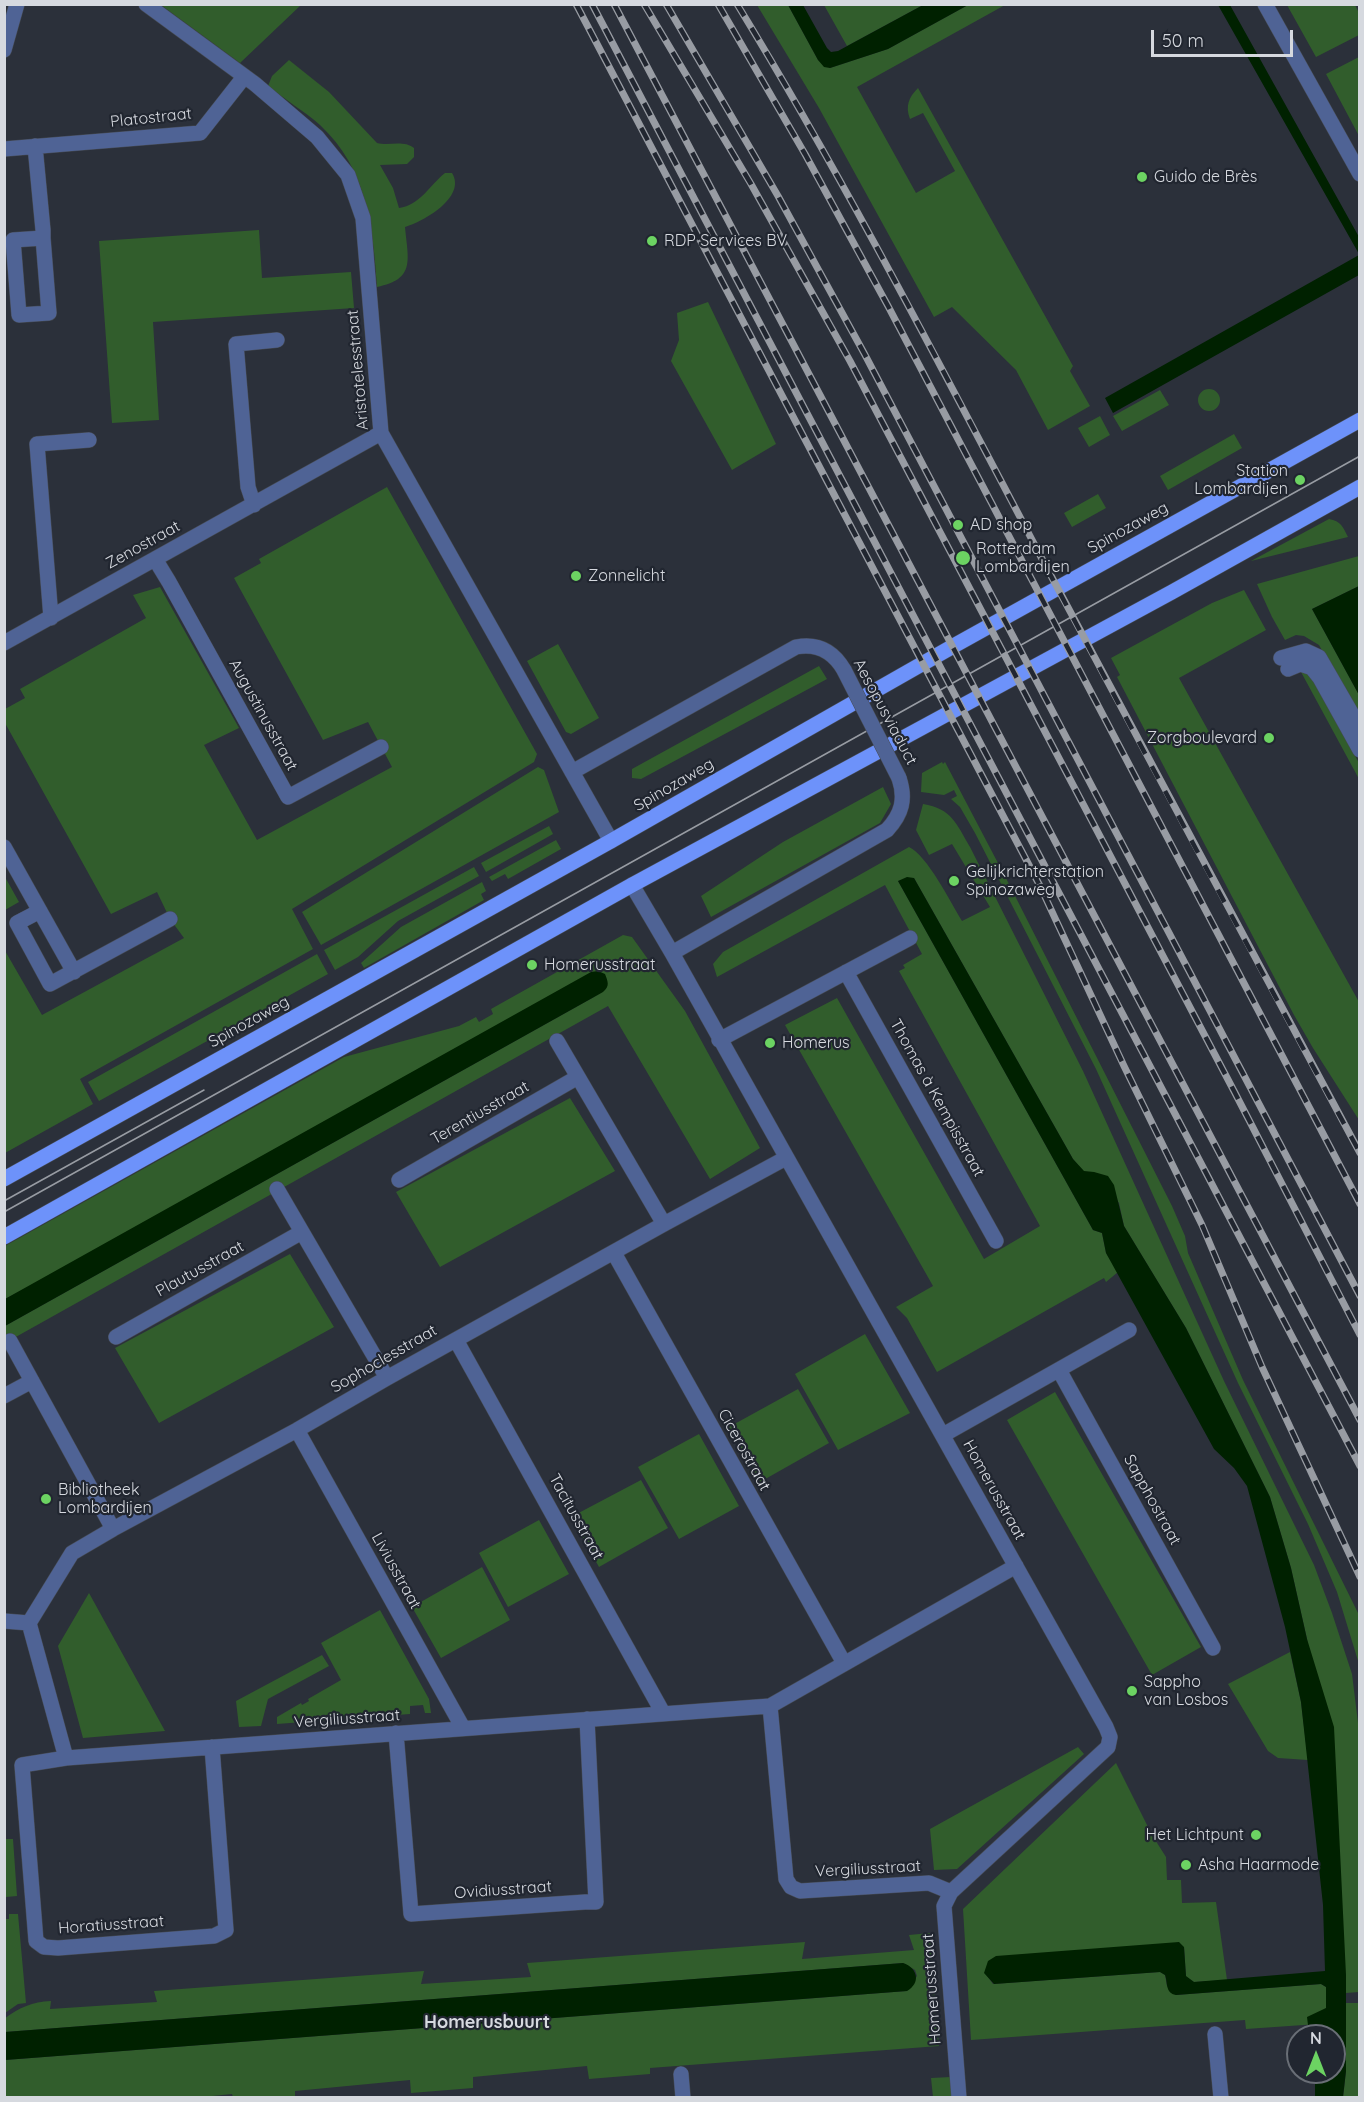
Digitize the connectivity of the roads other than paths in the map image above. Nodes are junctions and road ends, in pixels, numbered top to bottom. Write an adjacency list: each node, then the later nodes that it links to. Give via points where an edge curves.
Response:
1 (17, 4): 4 (street)
2 (146, 4): 5 (street, Aristotelesstraat)
3 (1264, 4): 8 (street)
4 (4, 50)
5 (244, 77): 6 (street, Platostraat, via 200,133); 12 (street, Aristotelesstraat, via 317,137 348,175 363,218)
6 (35, 146): 7 (street, Platostraat); 9 (street)
7 (4, 148)
8 (1359, 174)
9 (43, 238): 9 (street, via 13,240 19,315 49,313)
10 (277, 340): 15 (street, via 236,344 248,487)
11 (1359, 420): 23 (main road, Spinozaweg)
12 (381, 433): 15 (street, Zenostraat); 22 (street, Aristotelesstraat)
13 (89, 440): 17 (street, via 37,444)
14 (1359, 487): 25 (main road)
15 (254, 505): 16 (street, Zenostraat)
16 (155, 559): 17 (street, Zenostraat); 20 (street, Augustinusstraat, via 288,797)
17 (51, 618): 18 (street, Zenostraat)
18 (4, 644)
19 (1359, 728): 21 (street, via 1319,657 1306,651 1285,663 1312,668)
20 (381, 747)
21 (1359, 750)
22 (572, 772): 23 (street, Aristotelesstraat); 29 (street, Aesopusviaduct, bridge, via 796,647 823,648 844,670 899,778 904,799 898,816 887,830)
23 (611, 842): 36 (main road, Spinozaweg)
24 (4, 846): 26 (street)
25 (632, 885): 29 (street, Homerusstraat); 41 (main road)
26 (40, 911): 30 (street); 30 (street, via 17,923 50,984)
27 (170, 919): 30 (street)
28 (910, 938): 31 (street)
29 (672, 953): 32 (street, Homerusstraat)
30 (74, 972)
31 (846, 972): 32 (street); 42 (street, Thomas à Kempisstraat)
32 (719, 1040): 35 (street, Homerusstraat)
33 (557, 1041): 34 (street)
34 (578, 1077): 37 (street, Terentiusstraat); 39 (street)
35 (786, 1158): 39 (street, Sophoclesstraat); 53 (street, Homerusstraat)
36 (4, 1179)
37 (399, 1180)
38 (277, 1189): 40 (street)
39 (664, 1224): 43 (street, Sophoclesstraat)
40 (302, 1232): 45 (street, Plautusstraat); 49 (street)
41 (4, 1237)
42 (996, 1241)
43 (614, 1253): 46 (street, Sophoclesstraat); 59 (street, Cicerostraat)
44 (1129, 1330): 48 (street)
45 (116, 1337)
46 (456, 1340): 49 (street, Sophoclesstraat); 61 (street, Tacitusstraat)
47 (10, 1341): 50 (street)
48 (1059, 1370): 53 (street); 58 (street, Sapphostraat)
49 (387, 1378): 52 (street, Sophoclesstraat)
50 (32, 1381): 51 (street); 54 (street)
51 (4, 1396)
52 (297, 1430): 54 (street, Sophoclesstraat); 63 (street, Liviusstraat)
53 (943, 1435): 55 (street, Homerusstraat)
54 (113, 1529): 57 (street, Sophoclesstraat, via 72,1553)
55 (1016, 1566): 59 (street, Vergiliusstraat); 67 (street, Homerusstraat, via 1110,1737 1108,1746)
56 (4, 1621): 57 (street)
57 (29, 1623): 66 (street)
58 (1213, 1648)
59 (844, 1663): 60 (street, Vergiliusstraat)
60 (770, 1706): 61 (street, Vergiliusstraat); 67 (street, Vergiliusstraat, via 786,1879 791,1887 800,1891 929,1883)
61 (663, 1713): 62 (street, Vergiliusstraat)
62 (587, 1719): 63 (street, Vergiliusstraat); 64 (street, Ovidiusstraat, via 596,1902 411,1914)
63 (463, 1728): 64 (street, Vergiliusstraat)
64 (396, 1734): 65 (street, Vergiliusstraat)
65 (212, 1748): 66 (street, Vergiliusstraat); 66 (street, Horatiusstraat, via 226,1930 214,1936 44,1947 36,1941 22,1765)
66 (66, 1758)
67 (951, 1892): 71 (street, Homerusstraat, via 944,1906)
68 (1215, 2034): 72 (street)
69 (681, 2074): 70 (street)
70 (683, 2097)
71 (959, 2097)
72 (1221, 2097)

